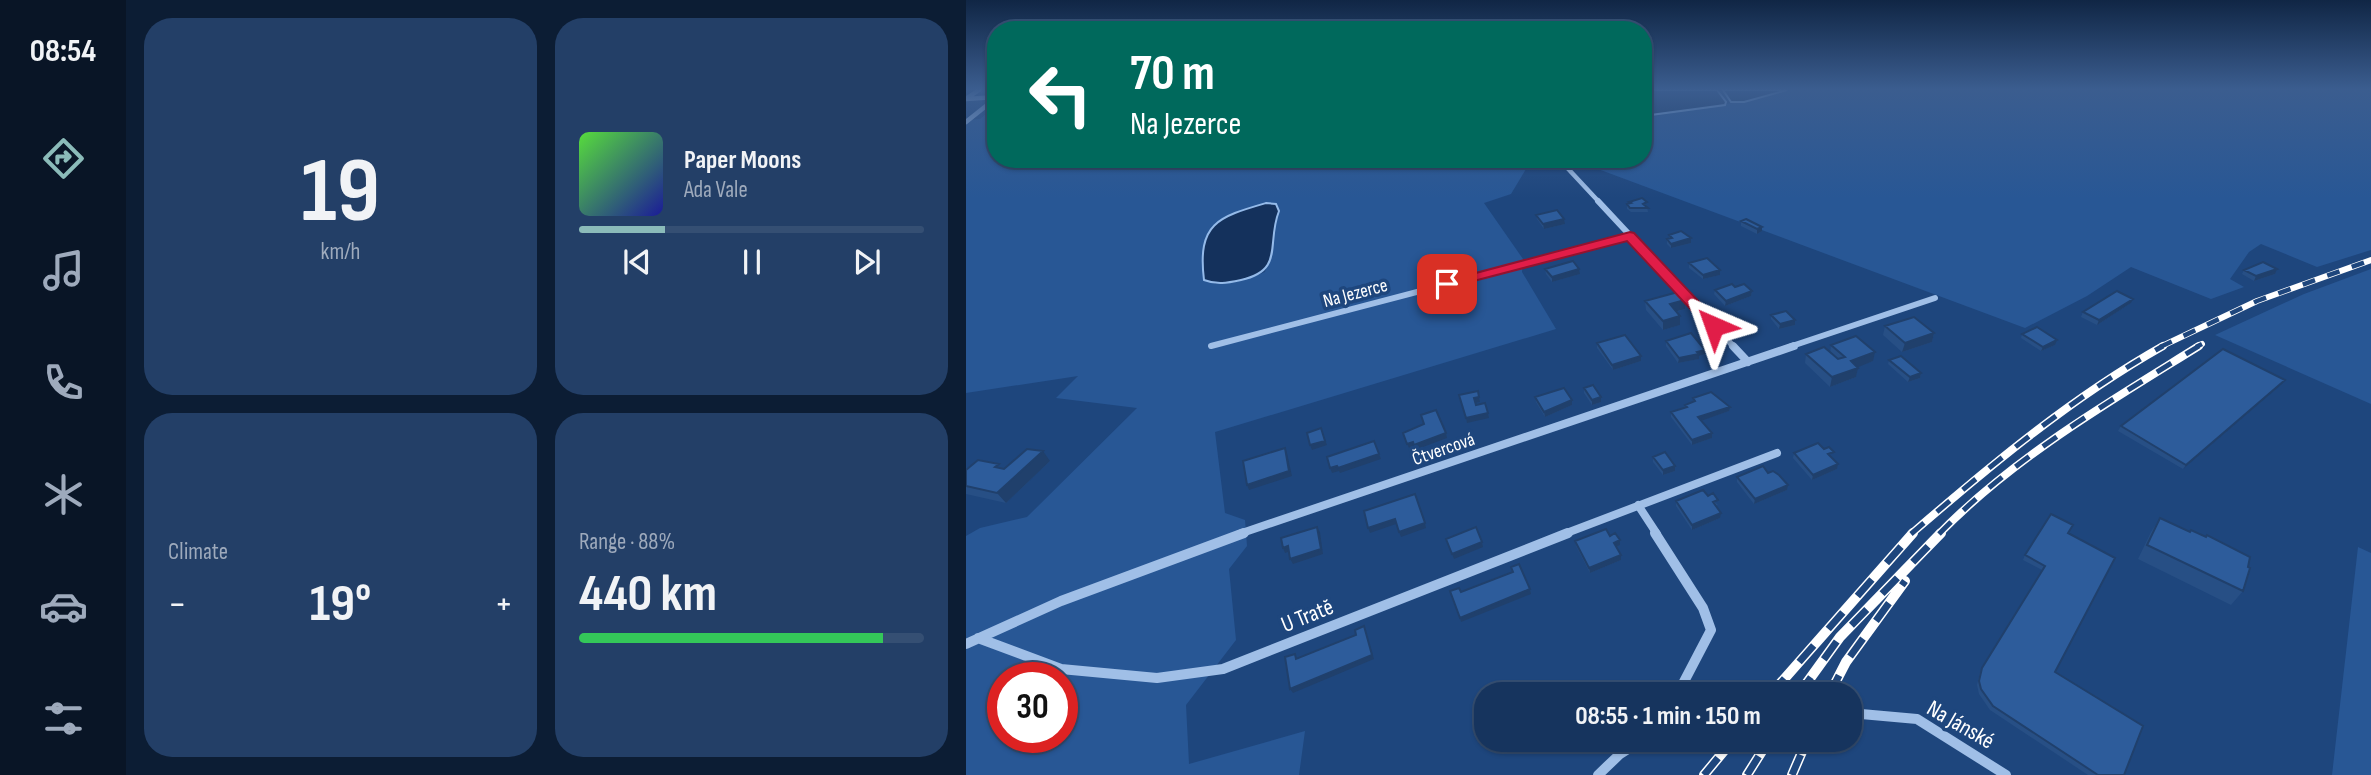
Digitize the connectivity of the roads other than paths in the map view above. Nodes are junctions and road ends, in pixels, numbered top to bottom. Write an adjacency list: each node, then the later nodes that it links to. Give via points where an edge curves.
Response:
1 (1567, 168): 2 (street)
2 (1630, 236): 4 (street, Na Jezerce); 5 (street)
3 (1935, 298): 5 (street, Čtvercová)
4 (1211, 346)
5 (1748, 362): 8 (street, Čtvercová, via 1259,527 1061,601)
6 (1777, 453): 7 (street, U Tratě)
7 (1638, 505): 8 (street, U Tratě, via 1223,669 1157,678 1061,669); 10 (street, via 1703,608 1711,630)
8 (978, 638): 9 (street, Čtvercová)
9 (966, 644)
10 (1685, 682)
11 (1862, 714): 14 (street, Na Jánské, via 1917,719)
12 (1623, 752): 13 (street)
13 (1598, 775)
14 (2006, 775)

